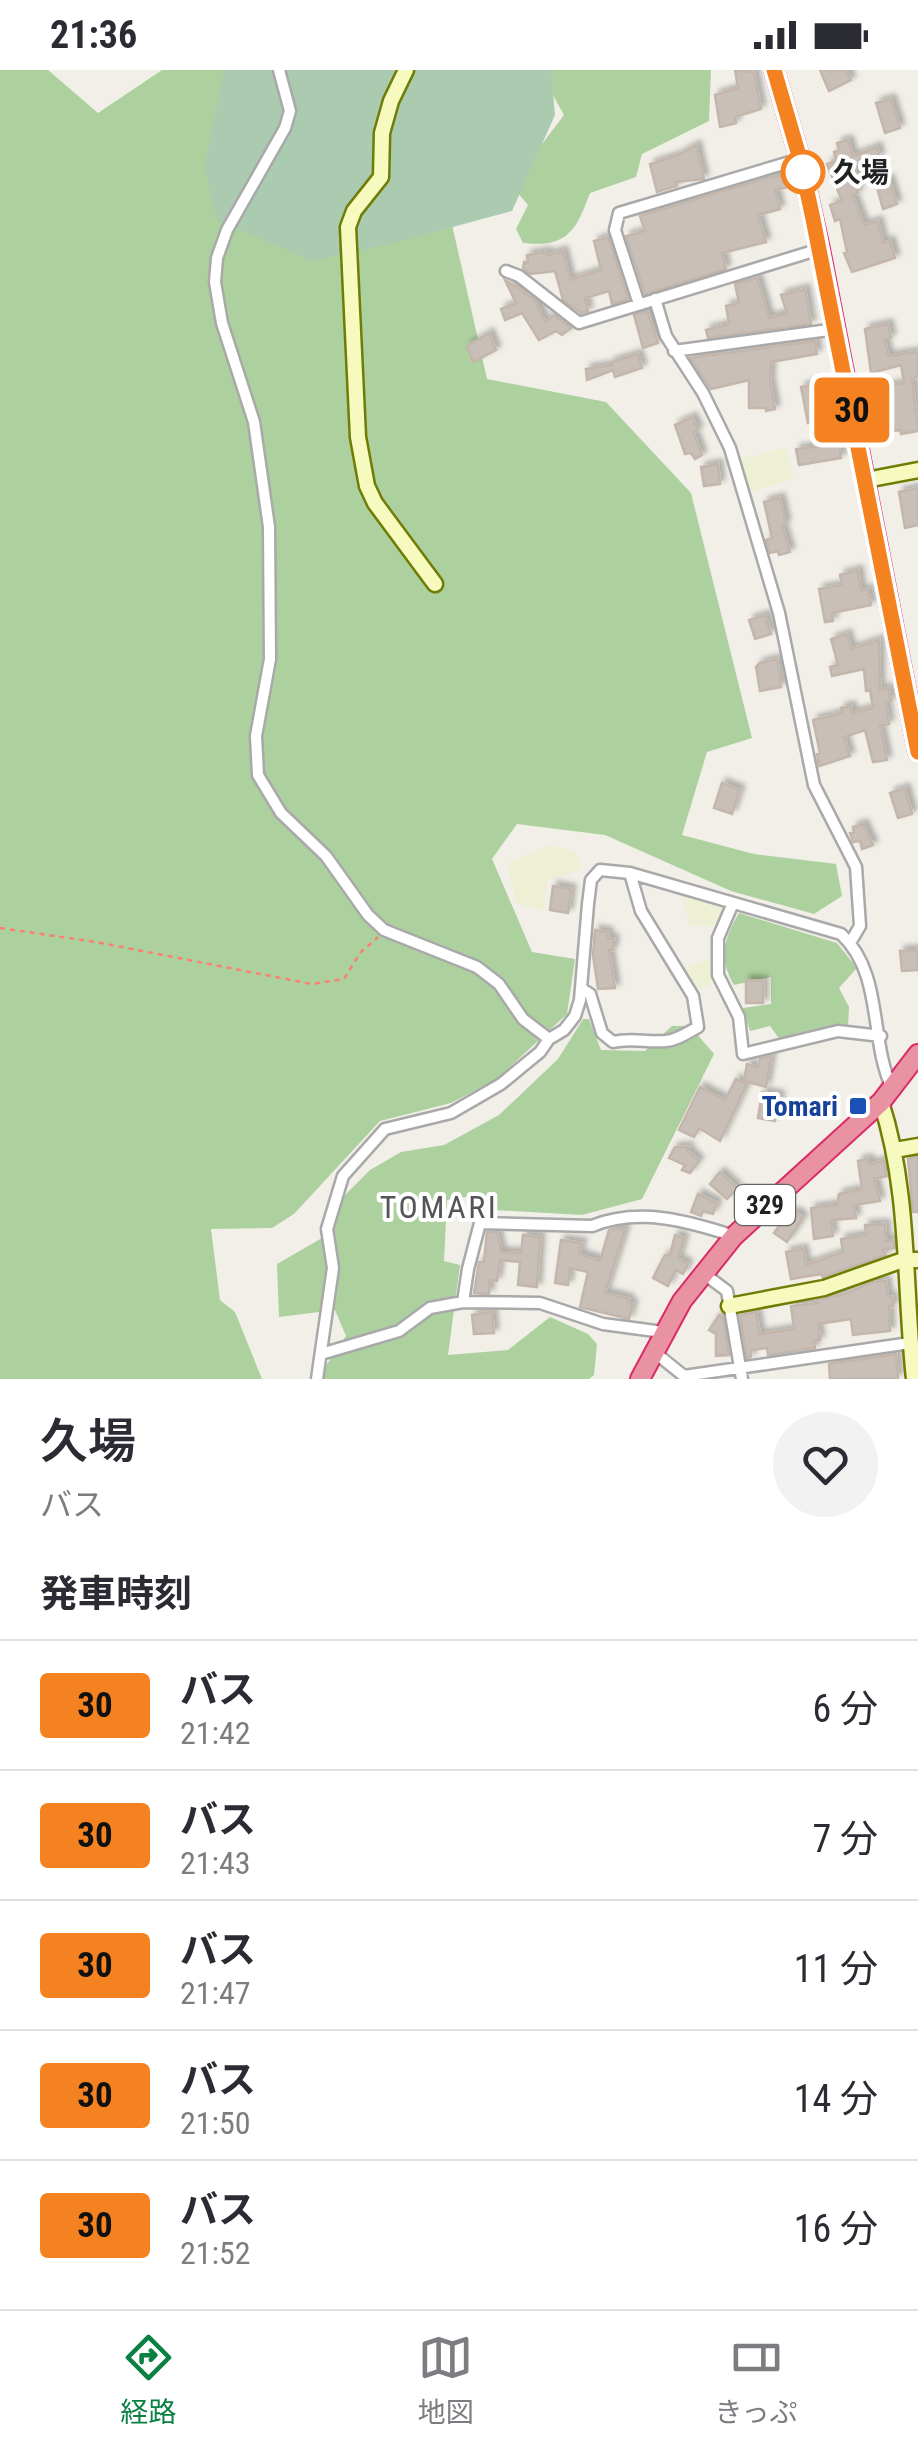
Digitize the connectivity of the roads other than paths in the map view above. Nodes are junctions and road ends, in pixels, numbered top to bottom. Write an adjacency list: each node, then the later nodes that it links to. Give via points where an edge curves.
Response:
1 (279, 70): 21 (street, via 290,110 286,128 227,230 215,282 254,422 269,527 270,659 255,752 258,774 268,796 326,856 368,916 384,930 477,967)
2 (406, 70): 13 (street, via 382,133 381,177 348,227 353,362 366,486)
3 (774, 70): 4 (highway)
4 (800, 159): 5 (highway); 8 (street, via 619,213 615,230)
5 (820, 249): 7 (street); 9 (highway)
6 (506, 271): 8 (street, via 580,323)
7 (655, 299): 8 (street); 10 (street)
8 (639, 304)
9 (836, 328): 10 (street); 12 (highway)
10 (674, 351): 18 (street, via 730,448 778,613 814,785 856,867 860,926)
11 (918, 470): 12 (street)
12 (866, 480): 14 (highway)
13 (434, 584)
14 (916, 732): 15 (highway)
15 (918, 752)
16 (630, 873): 17 (street); 19 (street, via 600,870 592,880); 19 (street, via 641,912 693,996 698,1027 670,1041 613,1042 602,1034 590,994)
17 (733, 903): 18 (street, via 841,934); 20 (street, via 718,938 718,975 738,1017 744,1054 838,1031)
18 (850, 943): 20 (street)
19 (582, 989): 21 (street, via 575,1016)
20 (881, 1036): 23 (street)
21 (549, 1039): 34 (street, via 500,1084 452,1113 385,1129 342,1176 327,1229 333,1268)
22 (918, 1054): 23 (highway, 329)
23 (887, 1095): 25 (street); 26 (highway, 329)
24 (918, 1146): 25 (street)
25 (894, 1150): 27 (street)
26 (734, 1236): 28 (highway, 329); 29 (street, via 647,1216 592,1226 480,1223)
27 (912, 1260): 30 (street, via 824,1288); 32 (street)
28 (703, 1273): 30 (street, via 727,1290); 31 (highway, 329)
29 (464, 1302): 31 (street, via 540,1303 602,1324); 34 (street, via 430,1308 385,1337)
30 (729, 1306): 35 (street)
31 (663, 1332): 33 (highway, 329)
32 (910, 1343): 35 (street); 38 (street)
33 (653, 1352): 35 (street, via 684,1376); 37 (highway, 329)
34 (321, 1354): 36 (street)
35 (741, 1373)
36 (318, 1379)
37 (640, 1379)
38 (914, 1379)

